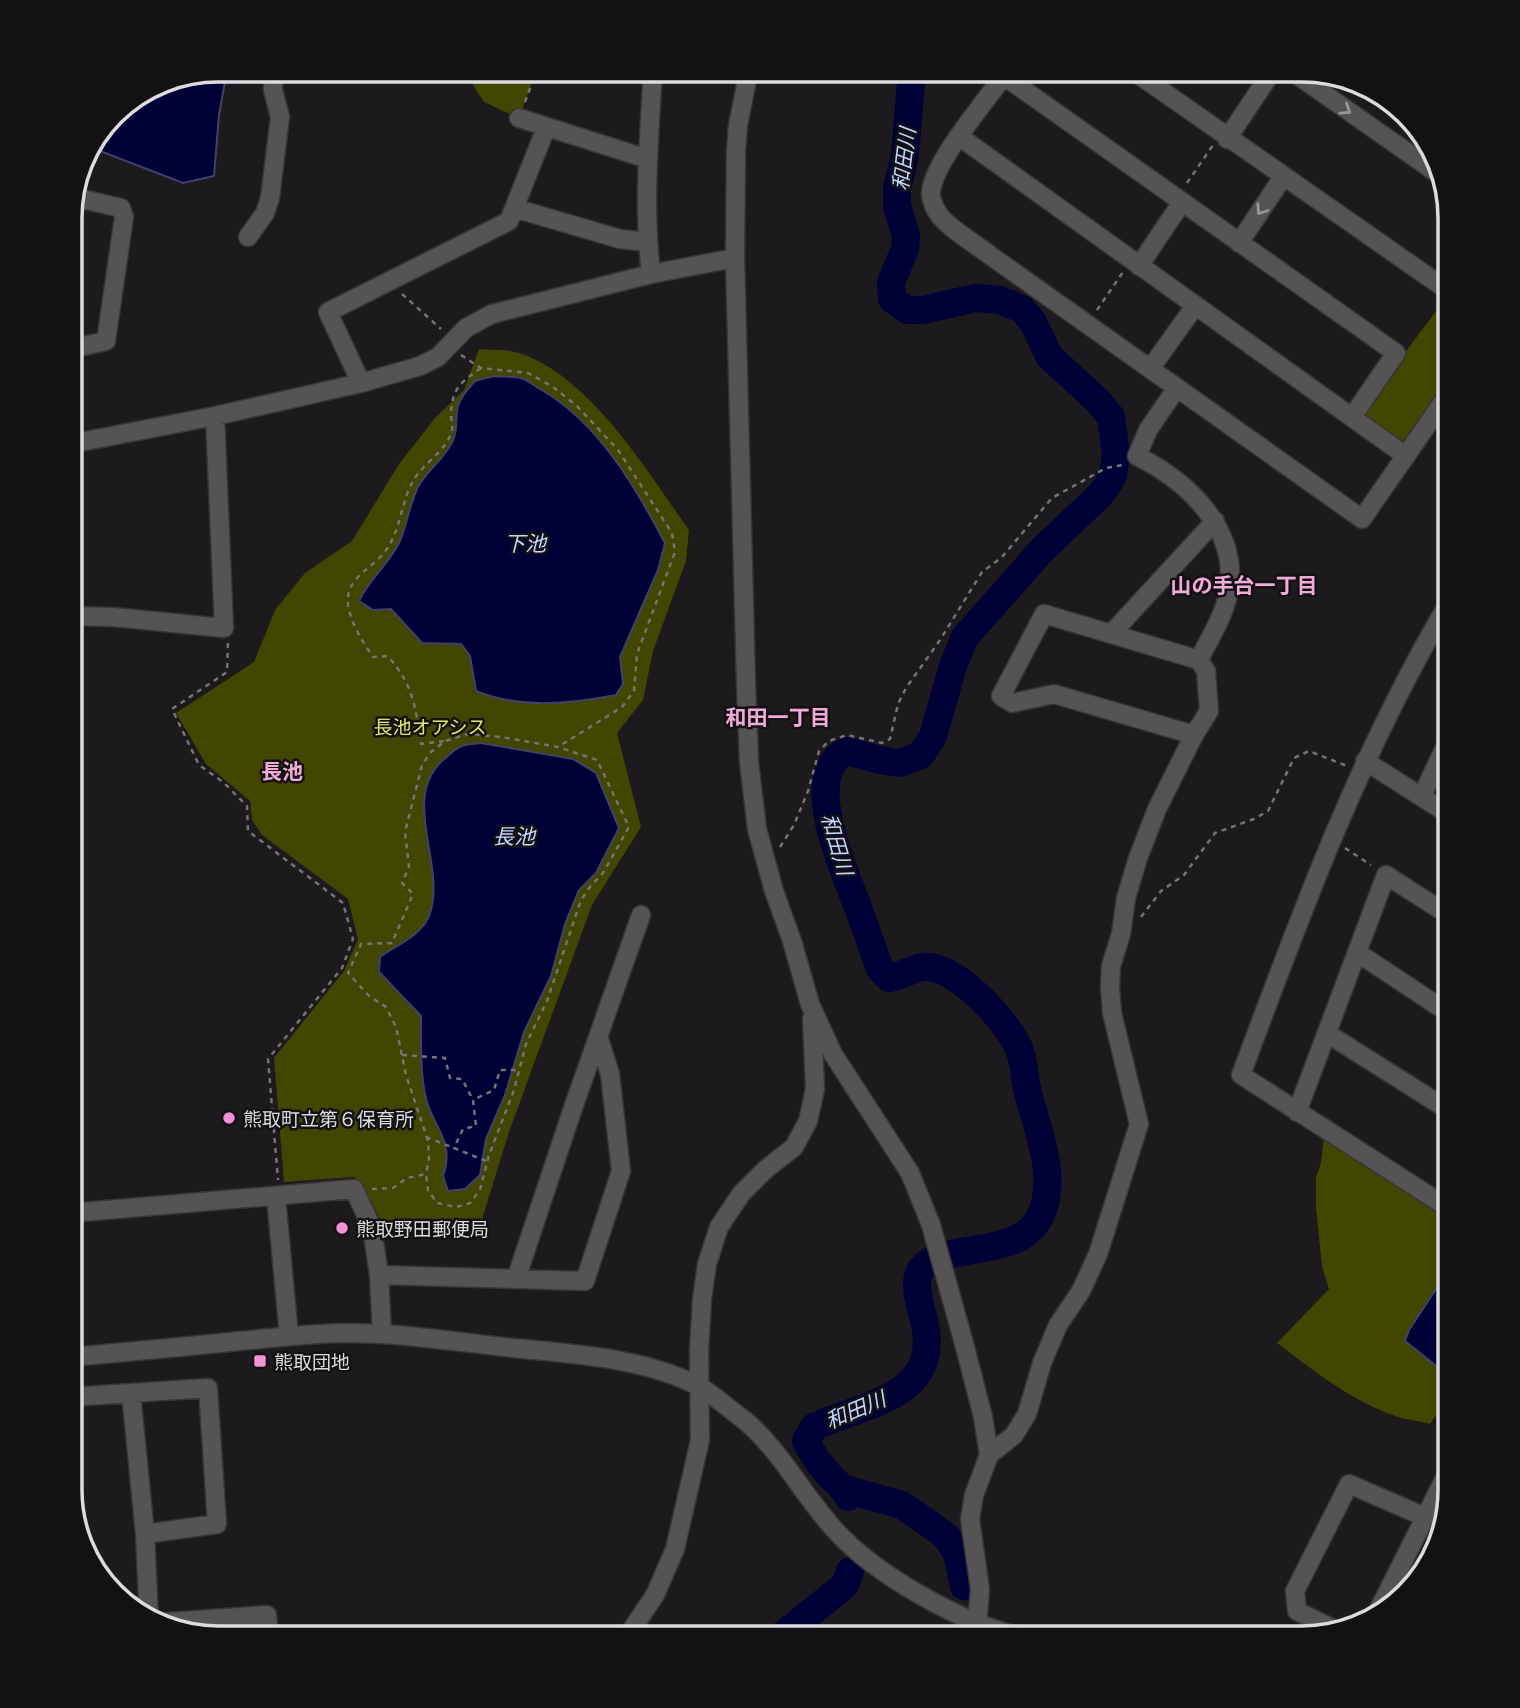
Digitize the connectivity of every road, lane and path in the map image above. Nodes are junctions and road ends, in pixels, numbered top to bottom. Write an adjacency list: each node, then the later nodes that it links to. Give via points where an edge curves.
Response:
1 (273, 83): 20 (street, via 280,117 270,198)
2 (532, 83): 10 (path)
3 (652, 83): 14 (street)
4 (746, 83): 23 (street, via 736,151)
5 (999, 83): 13 (street)
6 (1020, 83): 18 (street)
7 (1150, 83): 12 (street)
8 (1263, 83): 12 (street)
9 (1309, 83): 15 (street, one-way to 15)
10 (519, 118): 11 (street)
11 (546, 128): 14 (street); 19 (street)
12 (1224, 136): 16 (street); 18 (path)
13 (960, 137): 24 (street); 29 (street, via 935,175 930,194 936,210 949,225)
14 (648, 159): 21 (street)
15 (1428, 167)
16 (1283, 177): 22 (street, one-way to 22); 27 (street)
17 (83, 199): 31 (street, via 121,208 124,216 106,341)
18 (1179, 201): 22 (street); 24 (street)
19 (514, 208): 21 (street, via 620,239); 26 (street, via 509,221)
20 (248, 237)
21 (647, 242): 25 (street)
22 (1239, 243): 38 (street, via 1396,353)
23 (735, 258): 25 (street); 56 (street, via 749,762 757,830)
24 (1135, 263): 28 (street); 29 (path)
25 (652, 275): 30 (street, via 492,314 466,328)
26 (388, 282): 30 (path); 34 (street, via 328,312)
27 (1438, 284)
28 (1195, 306): 33 (street); 38 (street)
29 (1088, 323): 33 (street)
30 (451, 343): 32 (path); 34 (street, via 420,366)
31 (83, 346)
32 (481, 368): 49 (path, via 454,392 452,430 414,479 383,554 349,590 348,605 358,636 373,657 387,656 403,674 414,699 421,744); 50 (path, via 528,373 577,406 618,450 672,533 675,552 637,654 634,691 622,707)
33 (1150, 369): 35 (street)
34 (361, 383): 37 (street)
35 (1177, 389): 40 (street, via 1362,519); 42 (street, via 1148,430 1137,456 1187,488)
36 (1438, 409): 40 (street)
37 (215, 416): 39 (street); 45 (street)
38 (1352, 417): 40 (street)
39 (83, 442)
40 (1406, 456)
41 (1122, 465): 56 (path, via 1106,468 1052,498 1002,557 982,572 906,688 890,739 882,743 847,735 819,751 794,825)
42 (1215, 522): 46 (street); 47 (street, via 1225,542 1228,594)
43 (83, 616): 45 (street)
44 (1438, 624): 52 (street)
45 (224, 628): 76 (path, via 228,632 227,672 172,709 199,765 247,806 248,831 343,903 353,939 342,968 268,1059)
46 (1111, 634): 47 (street); 48 (street, via 1044,614 1001,695 1012,703 1054,694)
47 (1199, 660): 48 (street, via 1206,671 1209,711)
48 (1194, 735): 87 (street, via 1138,858 1111,967 1112,1013 1139,1124 1098,1254 1081,1292 1058,1325 1027,1414 1014,1435)
49 (445, 741): 50 (path, via 468,734); 66 (path, via 422,765 405,832 409,867 402,883 413,894 392,943 361,944 348,973 386,1007)
50 (558, 747): 67 (path, via 597,761 629,827 603,873 581,900)
51 (1438, 762): 53 (street)
52 (1362, 766): 53 (street); 55 (street); 60 (path, via 1309,751 1294,758 1268,811 1215,833 1184,875 1161,891)
53 (1422, 796): 54 (street)
54 (1438, 807)
55 (1332, 839): 57 (path); 70 (street, via 1241,1075)
56 (766, 862): 62 (street)
57 (1386, 875): 58 (street); 61 (street)
58 (1438, 908)
59 (641, 915): 65 (street)
60 (1141, 917)
61 (1358, 953): 63 (street); 64 (street)
62 (810, 1004): 84 (street, via 815,1089 808,1121 794,1147 741,1194 719,1227 702,1299); 87 (street, via 834,1054 910,1173 931,1225 983,1416)
63 (1438, 1006)
64 (1328, 1034): 69 (street); 70 (street)
65 (599, 1039): 80 (street); 80 (street, via 610,1074 621,1171 585,1280)
66 (402, 1055): 68 (path, via 445,1058 450,1078 462,1079); 71 (path)
67 (519, 1070): 68 (path, via 500,1070 495,1090); 73 (path)
68 (473, 1100): 72 (path, via 476,1126 463,1129)
69 (1438, 1103)
70 (1297, 1112): 77 (street)
71 (426, 1137): 72 (path); 74 (path)
72 (454, 1149): 73 (path)
73 (487, 1162): 74 (path, via 480,1190 470,1203 456,1207 437,1203 428,1190)
74 (426, 1174): 75 (path, via 407,1178 393,1188)
75 (354, 1189): 76 (street); 79 (street, via 372,1228)
76 (276, 1197): 78 (street); 82 (street)
77 (1438, 1201)
78 (82, 1212)
79 (379, 1275): 80 (street); 81 (street)
80 (516, 1279)
81 (382, 1334): 82 (street); 84 (street, via 591,1356 657,1370)
82 (289, 1336): 83 (street)
83 (82, 1356)
84 (700, 1387): 96 (street, via 700,1440 675,1549 655,1595); 97 (street, via 768,1444 835,1530 869,1560)
85 (131, 1393): 86 (street); 90 (street); 90 (street, via 208,1388 217,1524)
86 (82, 1397)
87 (989, 1455): 98 (street, via 970,1519 980,1589)
88 (1438, 1492): 89 (street)
89 (1425, 1517): 91 (street); 94 (street, via 1349,1484 1294,1591 1297,1611)
90 (145, 1534): 92 (street)
91 (1384, 1598)
92 (148, 1607)
93 (183, 1621): 95 (street, via 267,1615)
94 (1322, 1624)
95 (267, 1626)
96 (634, 1626)
97 (970, 1626)
98 (977, 1626)

